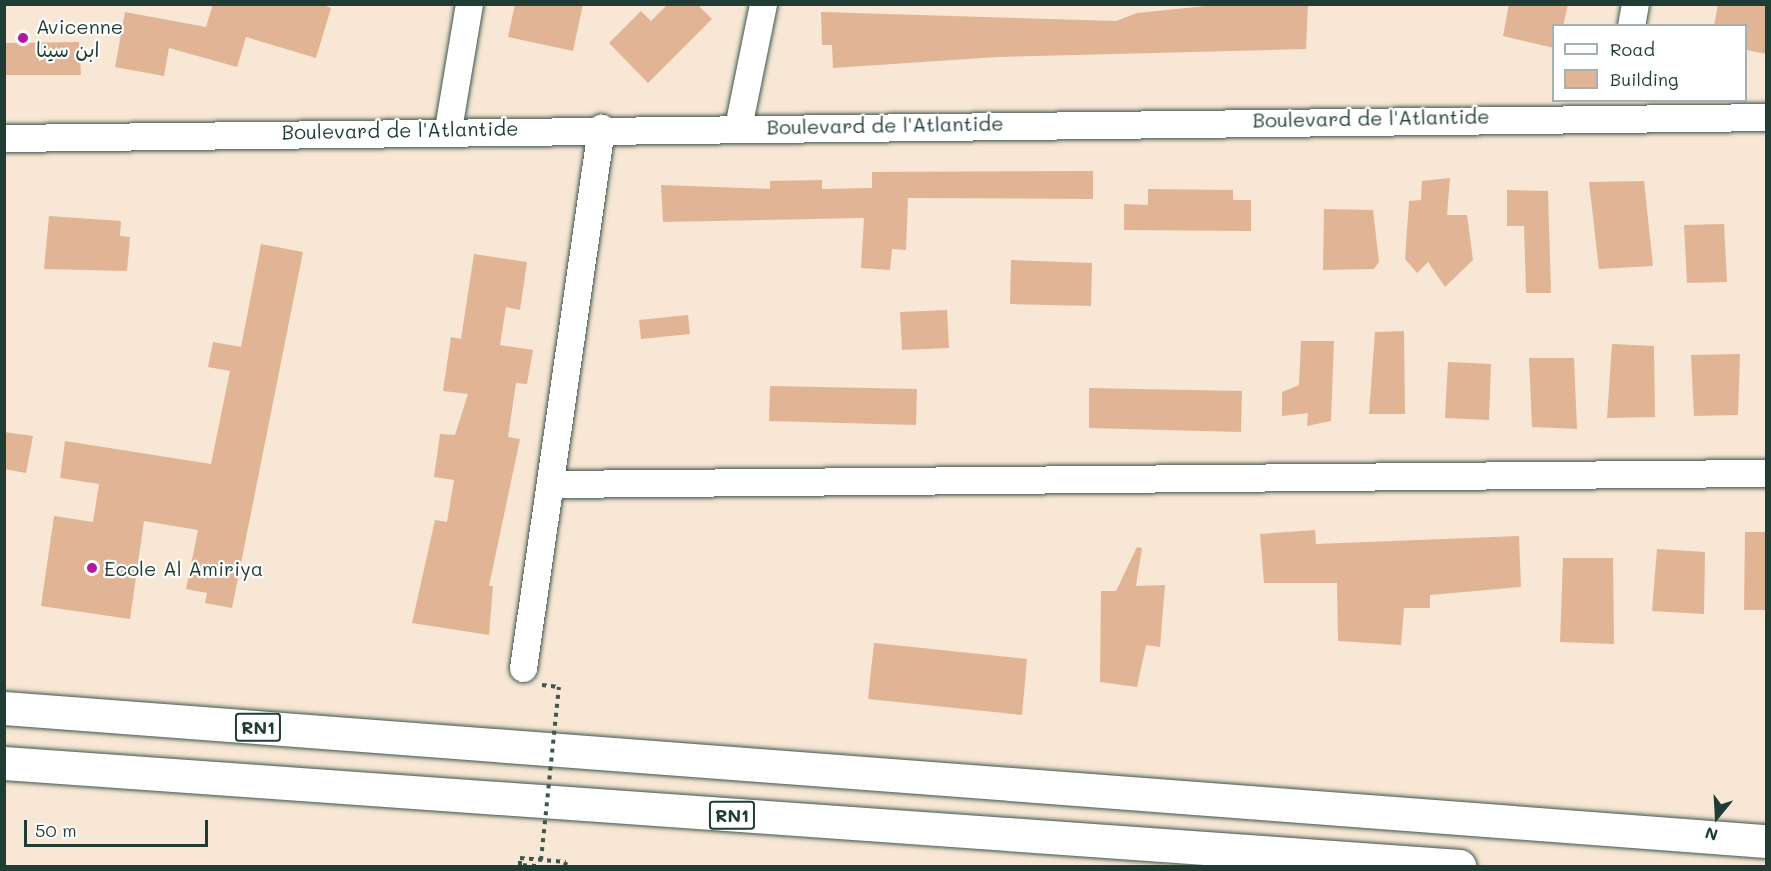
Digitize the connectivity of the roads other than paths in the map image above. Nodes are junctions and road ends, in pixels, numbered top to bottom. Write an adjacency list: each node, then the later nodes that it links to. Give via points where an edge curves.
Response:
1 (469, 4): 9 (street)
2 (763, 4): 7 (street)
3 (1635, 4): 4 (street)
4 (1631, 24)
5 (1613, 108): 6 (street, Boulevard de l'Atlantide); 7 (street, Boulevard de l'Atlantide)
6 (1767, 117)
7 (738, 127): 8 (street, Boulevard de l'Atlantide)
8 (601, 128): 9 (street, Boulevard de l'Atlantide); 12 (street)
9 (448, 129): 10 (street, Boulevard de l'Atlantide)
10 (4, 138)
11 (1767, 473): 12 (street)
12 (550, 484): 13 (street)
13 (523, 668)
14 (4, 708): 16 (highway, RN1)
15 (4, 763): 17 (highway, RN1)
16 (1767, 841)
17 (1459, 867)

